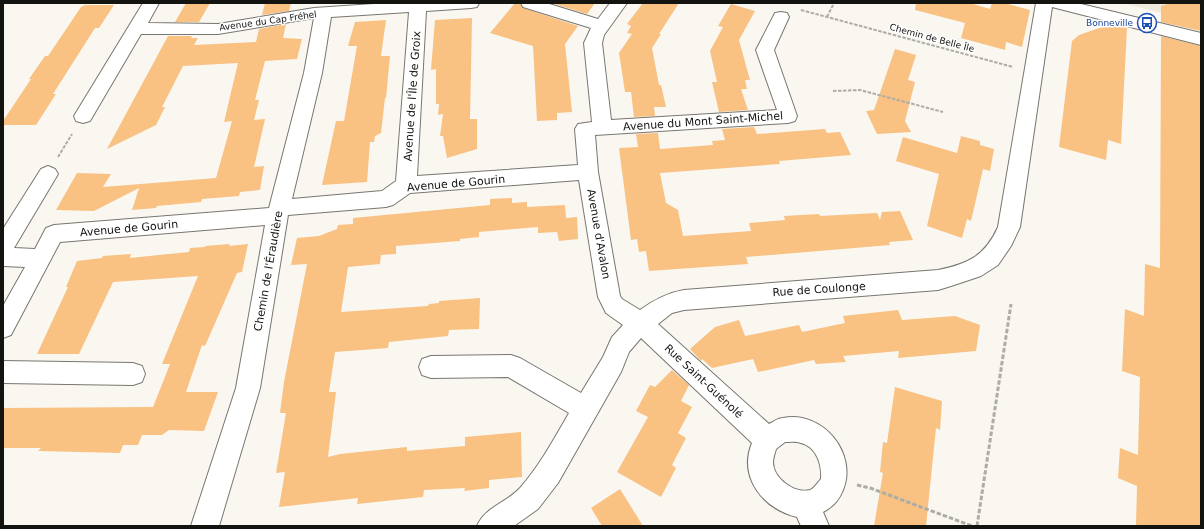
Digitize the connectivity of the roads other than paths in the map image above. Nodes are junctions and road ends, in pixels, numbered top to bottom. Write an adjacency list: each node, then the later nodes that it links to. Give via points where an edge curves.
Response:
1 (151, 3): 11 (street)
2 (471, 3): 7 (street, Avenue du Cap Fréhel)
3 (529, 3): 10 (street)
4 (619, 3): 10 (street)
5 (1044, 3): 22 (street, Rue de Coulonge, via 1008,227 1004,241 996,253 979,267 938,280 684,300 664,306)
6 (1056, 3): 12 (street)
7 (418, 8): 9 (street, Avenue du Cap Fréhel); 17 (street, Avenue de l'Île de Groix)
8 (789, 13): 14 (street, Avenue du Mont Saint-Michel, via 765,50 788,116)
9 (323, 14): 11 (street, Avenue du Cap Fréhel, via 314,13 218,29); 18 (street, Chemin de l'Éraudière, via 313,73)
10 (602, 26): 14 (street, via 593,43)
11 (136, 28): 13 (street)
12 (1201, 39)
13 (83, 116)
14 (593, 128): 15 (street, Avenue d'Avalon)
15 (588, 172): 17 (street, Avenue de Gourin); 22 (street, Avenue d'Avalon, via 609,297 614,306)
16 (48, 174): 19 (street)
17 (406, 185): 18 (street, Avenue de Gourin, via 386,199)
18 (278, 212): 21 (street, Avenue de Gourin, via 54,234); 30 (street, Chemin de l'Éraudière, via 248,388)
19 (3, 247)
20 (3, 257): 21 (street)
21 (41, 258): 23 (street, Avenue de Gourin)
22 (640, 323): 27 (street, Rue de Coulonge, via 620,345); 28 (street, Rue Saint-Guénolé)
23 (3, 328)
24 (431, 367): 27 (street, via 511,366)
25 (3, 372): 26 (street)
26 (133, 374)
27 (585, 410): 31 (street, Rue de Coulonge, via 549,474 528,499)
28 (767, 439): 29 (street, via 760,455 760,469 768,486); 29 (street, via 782,430 804,431 822,441 834,461 835,479)
29 (811, 515)
30 (205, 526)
31 (491, 526)

